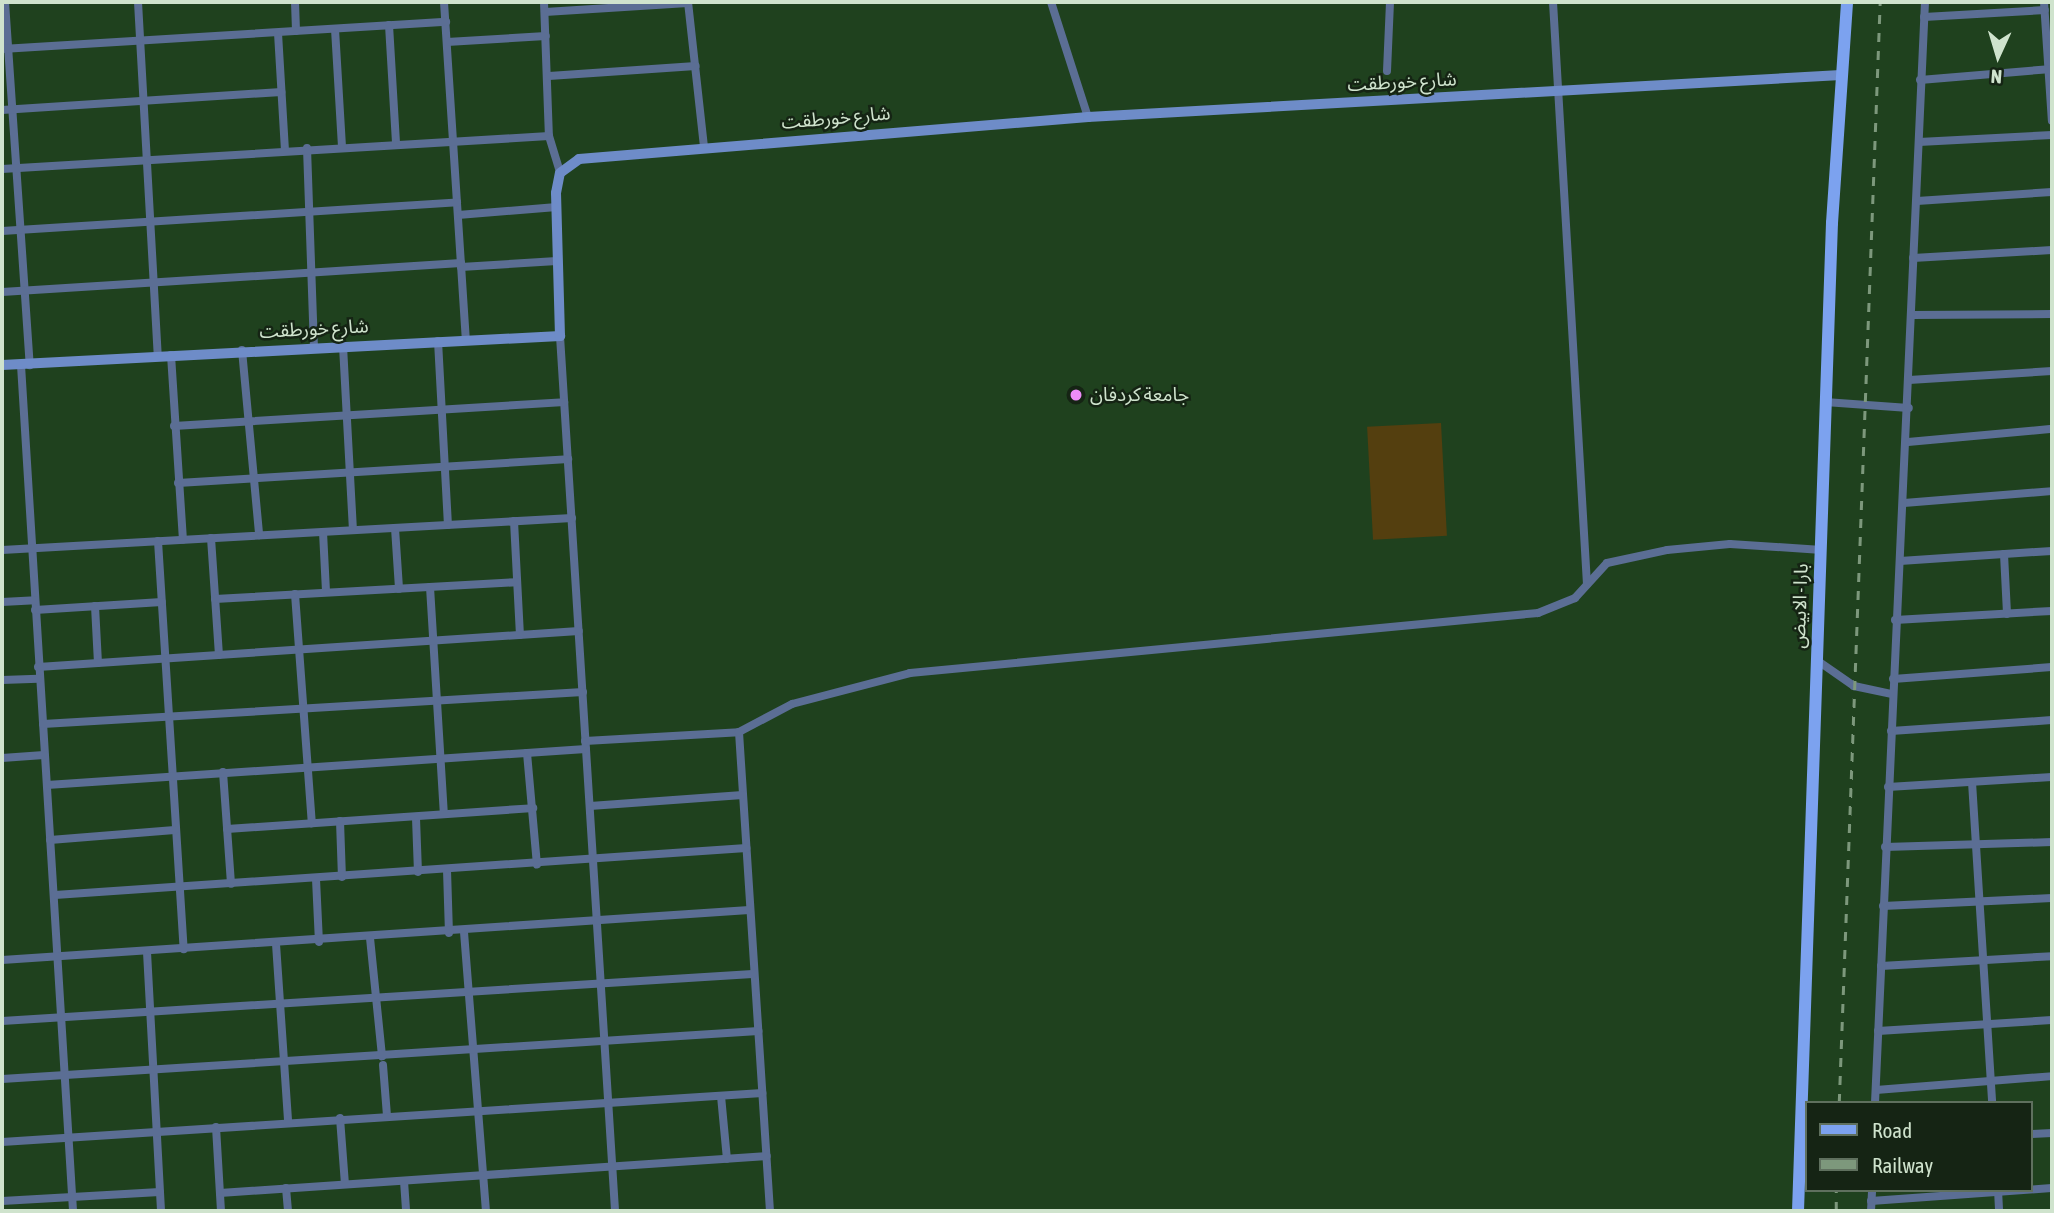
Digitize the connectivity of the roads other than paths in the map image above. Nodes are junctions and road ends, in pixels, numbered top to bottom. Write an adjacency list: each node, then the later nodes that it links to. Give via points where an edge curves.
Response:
1 (5, 2): 23 (street)
2 (138, 2): 21 (street)
3 (295, 2): 18 (street)
4 (444, 2): 15 (street)
5 (544, 2): 13 (street)
6 (688, 2): 13 (street); 24 (street)
7 (1051, 2): 35 (street)
8 (1390, 2): 26 (street)
9 (1553, 2): 30 (street)
10 (1847, 2): 27 (main road, بارا - الابيض)
11 (1926, 2): 14 (street)
12 (2045, 6): 14 (street); 25 (street)
13 (545, 12): 20 (street)
14 (1924, 18): 29 (street)
15 (446, 22): 16 (street); 22 (street)
16 (389, 26): 17 (street); 40 (street)
17 (335, 29): 18 (street); 42 (street)
18 (296, 31): 19 (street)
19 (278, 33): 21 (street); 31 (street)
20 (546, 36): 22 (street); 28 (street)
21 (141, 41): 23 (street); 32 (street)
22 (447, 43): 39 (street)
23 (5, 49): 33 (street)
24 (696, 66): 28 (street); 43 (street)
25 (2051, 70): 29 (street); 36 (street)
26 (1387, 71)
27 (1841, 75): 30 (street, شارع خورطقت); 82 (main road, بارا - الابيض)
28 (549, 76): 38 (street)
29 (1920, 79): 41 (street)
30 (1560, 91): 35 (street, شارع خورطقت); 114 (street)
31 (281, 92): 32 (street); 45 (street)
32 (144, 101): 33 (street); 46 (street)
33 (13, 109): 34 (street); 47 (street)
34 (2, 110)
35 (1088, 117): 43 (street, شارع خورطقت)
36 (2052, 121)
37 (2052, 135): 41 (street)
38 (549, 136): 39 (street); 49 (street)
39 (453, 139): 40 (street); 52 (street)
40 (396, 142): 42 (street)
41 (1919, 142): 51 (street)
42 (342, 146): 44 (street)
43 (704, 146): 49 (street, شارع خورطقت, via 579,159)
44 (307, 148): 45 (street); 54 (street)
45 (285, 150): 46 (street)
46 (147, 161): 47 (street); 56 (street)
47 (17, 168): 48 (street); 57 (street)
48 (2, 169)
49 (560, 173): 53 (street)
50 (2052, 192): 51 (street)
51 (1917, 201): 60 (street)
52 (457, 202): 54 (street); 55 (street)
53 (557, 207): 55 (street); 61 (street)
54 (310, 211): 56 (street); 63 (street)
55 (458, 215): 62 (street)
56 (150, 221): 57 (street); 64 (street)
57 (23, 229): 58 (street); 65 (street)
58 (2, 231)
59 (2052, 250): 60 (street)
60 (1913, 258): 68 (street)
61 (557, 261): 62 (street); 69 (street)
62 (461, 265): 63 (street); 70 (street)
63 (311, 271): 64 (street); 72 (street)
64 (153, 282): 65 (street); 76 (street)
65 (26, 291): 66 (street); 77 (street)
66 (2, 292)
67 (2052, 314): 68 (street)
68 (1912, 315): 80 (street)
69 (560, 336): 70 (street, شارع خورطقت); 81 (street)
70 (466, 340): 71 (street, شارع خورطقت)
71 (438, 341): 73 (street, شارع خورطقت); 83 (street)
72 (314, 346): 73 (street, شارع خورطقت); 74 (street, شارع خورطقت)
73 (343, 346): 85 (street)
74 (242, 350): 75 (street, شارع خورطقت); 86 (street)
75 (171, 355): 76 (street, شارع خورطقت); 87 (street)
76 (158, 356): 77 (street, شارع خورطقت)
77 (25, 365): 78 (street, شارع خورطقت); 107 (street)
78 (2, 366)
79 (2052, 371): 80 (street)
80 (1909, 380): 84 (street)
81 (564, 402): 83 (street); 90 (street)
82 (1825, 402): 84 (street); 109 (main road, بارا - الابيض)
83 (441, 408): 85 (street); 91 (street)
84 (1909, 408): 89 (street)
85 (346, 413): 86 (street); 92 (street)
86 (251, 420): 87 (street); 93 (street)
87 (174, 426): 94 (street)
88 (2052, 429): 89 (street)
89 (1908, 442): 96 (street)
90 (568, 459): 91 (street); 97 (street)
91 (444, 466): 92 (street); 99 (street)
92 (349, 472): 93 (street); 101 (street)
93 (255, 478): 94 (street); 103 (street)
94 (178, 483): 105 (street)
95 (2052, 491): 96 (street)
96 (1904, 503): 112 (street)
97 (572, 518): 98 (street); 127 (street)
98 (514, 521): 99 (street); 113 (street)
99 (448, 525): 100 (street)
100 (395, 528): 101 (street); 116 (street)
101 (354, 530): 102 (street)
102 (323, 533): 103 (street); 117 (street)
103 (259, 535): 104 (street)
104 (211, 538): 105 (street); 119 (street)
105 (183, 540): 106 (street)
106 (158, 541): 107 (street); 121 (street)
107 (32, 548): 108 (street); 122 (street)
108 (2, 550)
109 (1822, 550): 114 (street, via 1730,544 1667,550 1607,563); 133 (main road, بارا - الابيض)
110 (2052, 551): 111 (street)
111 (2004, 554): 112 (street); 125 (street)
112 (1900, 561): 126 (street)
113 (517, 582): 115 (street); 128 (street)
114 (1587, 584): 147 (street, via 1575,598 1538,613 881,677 792,704)
115 (430, 587): 116 (street); 129 (street)
116 (399, 589): 117 (street)
117 (326, 593): 118 (street)
118 (295, 594): 119 (street); 130 (street)
119 (215, 599): 131 (street)
120 (2, 601): 122 (street)
121 (162, 602): 123 (street); 132 (street)
122 (35, 605): 123 (street); 135 (street)
123 (95, 606): 134 (street)
124 (2052, 611): 125 (street)
125 (2007, 614): 126 (street)
126 (1895, 620): 139 (street)
127 (579, 631): 128 (street); 140 (street)
128 (520, 635): 129 (street)
129 (435, 640): 130 (street); 142 (street)
130 (298, 651): 131 (street); 143 (street)
131 (219, 655): 132 (street)
132 (168, 659): 134 (street); 144 (street)
133 (1818, 661): 141 (street, via 1854,686); 262 (main road, بارا - الابيض)
134 (98, 663): 135 (street)
135 (38, 667): 137 (street)
136 (2052, 667): 139 (street)
137 (38, 679): 138 (street); 146 (street)
138 (2, 680)
139 (1893, 680): 141 (street)
140 (583, 692): 142 (street); 149 (street)
141 (1892, 694): 148 (street)
142 (437, 701): 143 (street); 153 (street)
143 (305, 708): 144 (street); 154 (street)
144 (172, 718): 146 (street); 156 (street)
145 (2052, 720): 148 (street)
146 (43, 724): 151 (street)
147 (739, 732): 149 (street); 161 (street)
148 (1891, 732): 160 (street)
149 (586, 745): 150 (street); 162 (street)
150 (527, 753): 153 (street); 163 (street)
151 (44, 755): 152 (street); 159 (street)
152 (2, 758)
153 (442, 759): 154 (street); 164 (street)
154 (308, 766): 155 (street); 167 (street)
155 (223, 772): 156 (street); 168 (street)
156 (173, 775): 159 (street); 169 (street)
157 (2052, 777): 158 (street)
158 (1972, 782): 160 (street); 172 (street)
159 (47, 785): 170 (street)
160 (1888, 787): 173 (street)
161 (743, 795): 162 (street); 174 (street)
162 (590, 806): 175 (street)
163 (533, 808): 164 (street); 176 (street)
164 (444, 814): 165 (street)
165 (415, 818): 166 (street); 178 (street)
166 (340, 821): 167 (street); 179 (street)
167 (312, 823): 168 (street)
168 (227, 829): 181 (street)
169 (175, 830): 170 (street); 182 (street)
170 (50, 840): 183 (street)
171 (2052, 842): 172 (street)
172 (1977, 845): 173 (street); 185 (street)
173 (1885, 847): 186 (street)
174 (746, 848): 175 (street); 187 (street)
175 (593, 861): 176 (street); 188 (street)
176 (537, 865): 177 (street)
177 (447, 870): 178 (street); 190 (street)
178 (418, 872): 179 (street)
179 (342, 877): 180 (street)
180 (316, 879): 181 (street); 192 (street)
181 (231, 884): 182 (street)
182 (178, 887): 183 (street); 194 (street)
183 (55, 895): 197 (street)
184 (2052, 898): 185 (street)
185 (1981, 902): 186 (street); 199 (street)
186 (1883, 906): 200 (street)
187 (749, 910): 188 (street); 201 (street)
188 (597, 924): 189 (street); 202 (street)
189 (464, 932): 190 (street); 203 (street)
190 (449, 933): 191 (street)
191 (370, 938): 192 (street); 204 (street)
192 (319, 942): 193 (street)
193 (276, 944): 194 (street); 205 (street)
194 (184, 949): 195 (street)
195 (147, 952): 197 (street); 206 (street)
196 (2052, 956): 199 (street)
197 (58, 959): 198 (street); 207 (street)
198 (2, 960)
199 (1985, 960): 200 (street); 210 (street)
200 (1881, 966): 212 (street)
201 (753, 974): 202 (street); 211 (street)
202 (601, 981): 203 (street); 213 (street)
203 (468, 991): 204 (street); 214 (street)
204 (376, 997): 205 (street); 215 (street)
205 (280, 1005): 206 (street); 216 (street)
206 (150, 1011): 207 (street); 217 (street)
207 (61, 1018): 209 (street); 218 (street)
208 (2052, 1020): 210 (street)
209 (2, 1021)
210 (1988, 1023): 212 (street); 221 (street)
211 (758, 1031): 213 (street); 223 (street)
212 (1878, 1031): 222 (street)
213 (604, 1040): 214 (street); 227 (street)
214 (474, 1046): 215 (street); 228 (street)
215 (382, 1058): 216 (street); 229 (street)
216 (284, 1060): 217 (street); 231 (street)
217 (154, 1068): 218 (street); 233 (street)
218 (65, 1074): 220 (street); 236 (street)
219 (2052, 1076): 221 (street)
220 (2, 1079)
221 (1990, 1080): 222 (street); 226 (street)
222 (1876, 1090): 225 (street)
223 (762, 1093): 224 (street); 238 (street)
224 (721, 1096): 227 (street); 239 (street)
225 (1875, 1101)
226 (1992, 1101)
227 (608, 1104): 228 (street); 240 (street)
228 (479, 1111): 229 (street); 241 (street)
229 (387, 1116): 230 (street)
230 (340, 1118): 231 (street); 243 (street)
231 (288, 1121): 232 (street)
232 (216, 1127): 233 (street); 250 (street)
233 (157, 1131): 236 (street); 247 (street)
234 (2052, 1133): 235 (street)
235 (2033, 1134)
236 (70, 1137): 237 (street); 251 (street)
237 (2, 1142)
238 (767, 1156): 239 (street); 261 (street)
239 (727, 1159): 240 (street)
240 (612, 1168): 241 (street); 260 (street)
241 (483, 1175): 242 (street); 259 (street)
242 (404, 1181): 243 (street); 258 (street)
243 (345, 1184): 244 (street)
244 (286, 1188): 250 (street); 257 (street)
245 (2052, 1188): 246 (street)
246 (2033, 1189)
247 (160, 1192): 251 (street); 255 (street)
248 (1872, 1192): 253 (street)
249 (1998, 1192): 253 (street); 264 (street)
250 (220, 1193): 256 (street)
251 (72, 1196): 252 (street); 254 (street)
252 (2, 1201)
253 (1871, 1201): 263 (street)
254 (73, 1211)
255 (161, 1211)
256 (221, 1211)
257 (288, 1211)
258 (406, 1211)
259 (486, 1211)
260 (615, 1211)
261 (770, 1211)
262 (1798, 1211)
263 (1871, 1211)
264 (1999, 1211)

